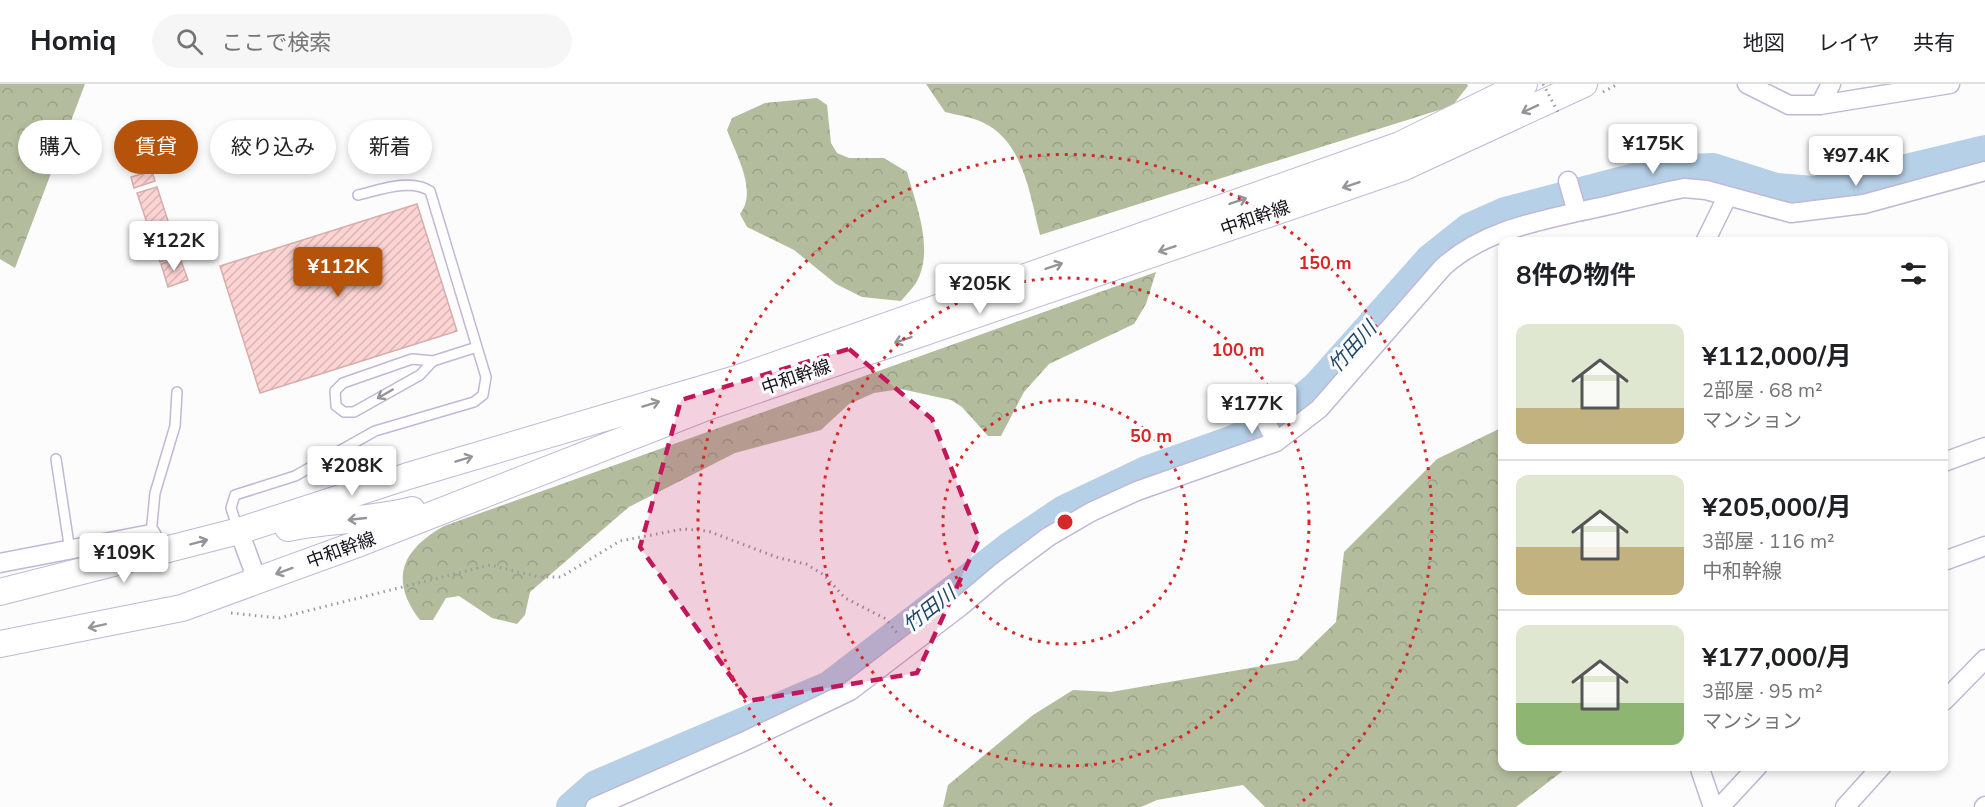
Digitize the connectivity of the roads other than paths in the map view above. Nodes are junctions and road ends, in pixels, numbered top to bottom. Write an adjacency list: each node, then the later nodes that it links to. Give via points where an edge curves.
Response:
1 (1524, 84): 22 (main road, 中和幹線, one-way to 1, via 408,476 735,379 1400,145)
2 (1584, 84): 21 (main road, 中和幹線, one-way to 21, via 1402,168 706,407)
3 (1747, 84): 6 (street, via 1789,105)
4 (1831, 84): 6 (street)
5 (1950, 84): 6 (street)
6 (1820, 105)
7 (1985, 173): 10 (street, via 1864,204 1791,213)
8 (1568, 181): 11 (street)
9 (358, 195): 13 (lane, via 388,187 423,186 430,191)
10 (1727, 197): 11 (street, via 1684,188); 12 (street)
11 (1577, 212): 17 (street, via 1509,229 1458,253 1318,409)
12 (1707, 237)
13 (477, 347): 14 (lane); 22 (lane, via 486,385 483,395 474,402 375,431 296,476 235,495 231,508)
14 (433, 361): 14 (lane, one-way to 14, via 420,375 354,412 344,412 336,406 335,390 343,383 412,359)
15 (177, 392): 23 (lane, via 174,426 155,493)
16 (1261, 412): 17 (street)
17 (1276, 442): 38 (street, via 1137,491 1090,512 1048,537 850,691)
18 (1985, 447): 20 (street)
19 (57, 459): 25 (lane)
20 (1948, 461)
21 (456, 505): 22 (main road, one-way to 22, via 311,523 252,536); 30 (main road, 中和幹線, one-way to 30)
22 (239, 531): 23 (main road, 中和幹線, one-way to 22); 30 (street, via 253,569)
23 (154, 543): 25 (street); 31 (main road, 中和幹線)
24 (1985, 546): 26 (street)
25 (70, 551): 28 (street)
26 (1965, 554): 27 (street); 29 (street)
27 (1948, 560)
28 (0, 562)
29 (1948, 570)
30 (251, 583): 32 (main road, 中和幹線, one-way to 32, via 182,608)
31 (0, 592)
32 (0, 644)
33 (1985, 659): 34 (street)
34 (1948, 697)
35 (1701, 771): 39 (street)
36 (1753, 771): 40 (street)
37 (1877, 771): 41 (street)
38 (594, 807)
39 (1713, 807)
40 (1720, 807)
41 (1845, 807)

